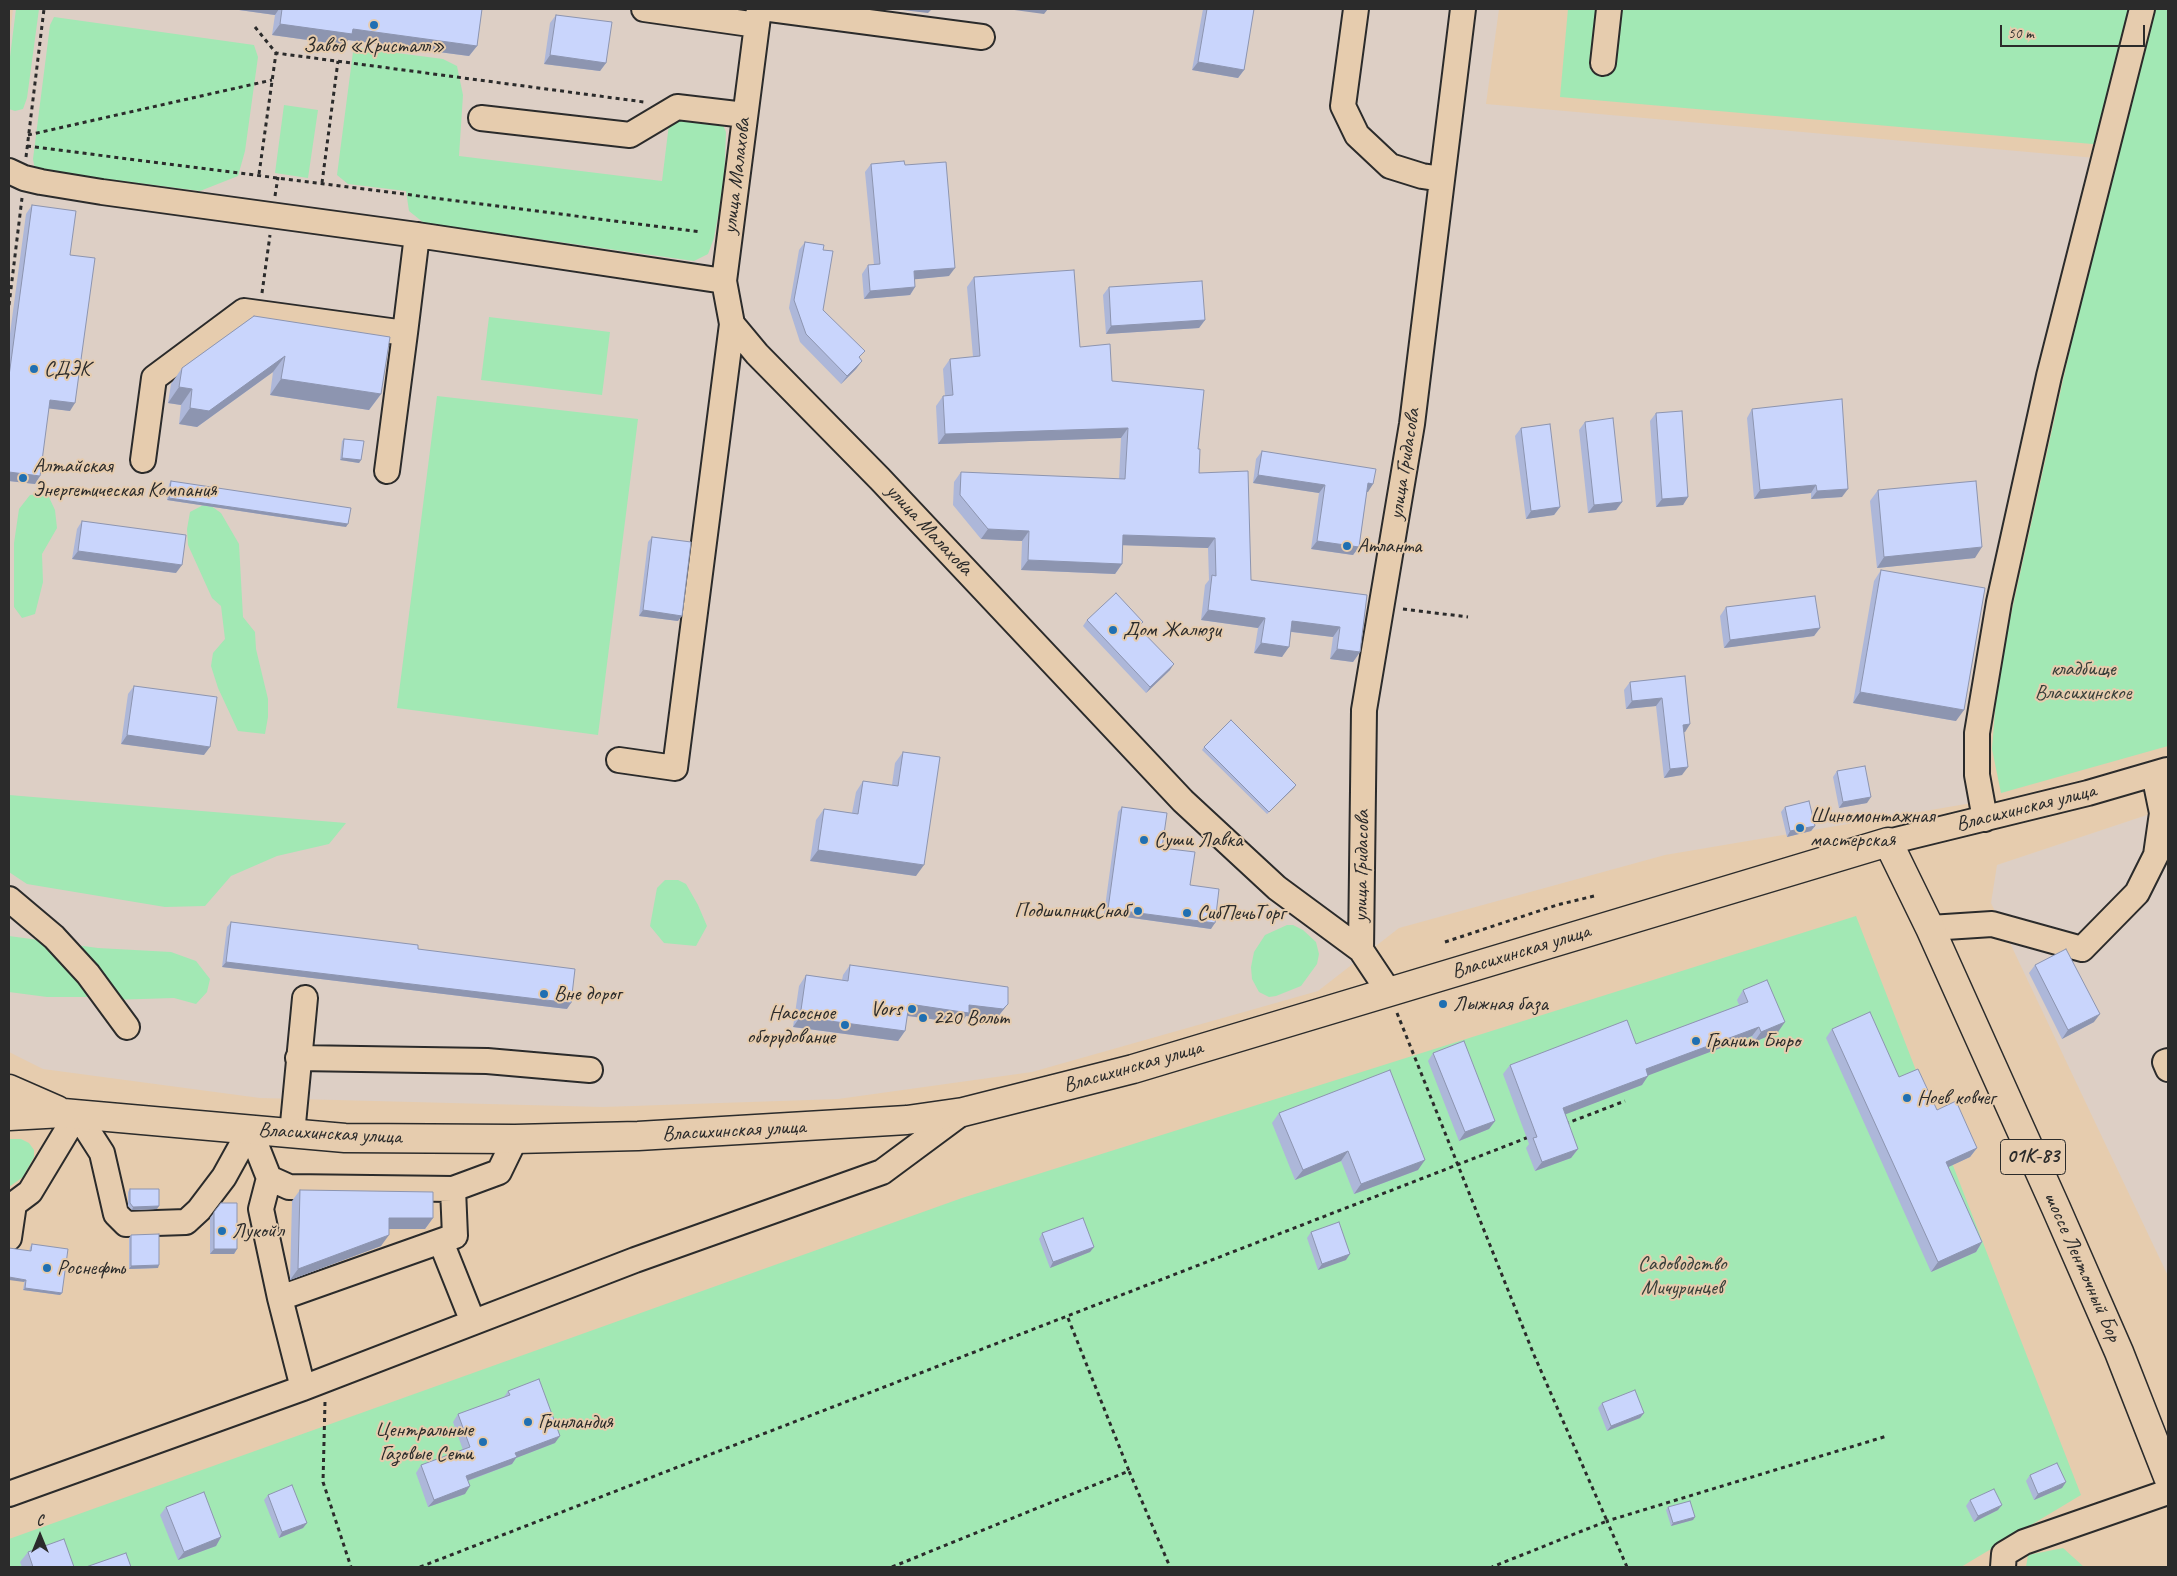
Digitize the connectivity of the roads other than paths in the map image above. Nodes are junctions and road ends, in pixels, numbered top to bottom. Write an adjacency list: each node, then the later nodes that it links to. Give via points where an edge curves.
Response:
1 (644, 9): 6 (street)
2 (1356, 9): 12 (street, via 1343,106 1357,135 1390,166 1422,176)
3 (1463, 9): 12 (street, улица Гридасова)
4 (1609, 9): 8 (street)
5 (2142, 9): 21 (street, via 2052,367 1999,602 1977,733 1977,775)
6 (762, 14): 7 (street); 9 (street, улица Малахова)
7 (982, 38)
8 (1603, 63)
9 (744, 115): 10 (street, via 677,107 630,135); 14 (street, улица Малахова)
10 (481, 118)
11 (9, 171): 13 (street, via 41,182)
12 (1442, 178): 26 (street, улица Гридасова, via 1412,424 1364,710)
13 (417, 235): 14 (street); 16 (street)
14 (724, 281): 15 (street, улица Малахова)
15 (732, 324): 19 (street, via 675,768); 26 (street, улица Малахова, via 1183,801 1277,888)
16 (404, 333): 17 (street, via 244,311 154,378); 18 (street)
17 (143, 460)
18 (387, 471)
19 (619, 760)
20 (2161, 772): 21 (street, Власихинская улица); 22 (street)
21 (1985, 819): 23 (street, Власихинская улица)
22 (2166, 820): 25 (street, via 2156,855 2137,893 2082,949 1992,924)
23 (1888, 842): 25 (highway, шоссе Ленточный Бор / 01К-83); 27 (highway, Власихинская улица)
24 (9, 899): 29 (street, via 54,937 88,974)
25 (1930, 928): 49 (highway, шоссе Ленточный Бор / 01К-83, via 2120,1352)
26 (1361, 950): 27 (street)
27 (1389, 992): 35 (highway, Власихинская улица, via 1133,1069)
28 (305, 998): 30 (street)
29 (128, 1027)
30 (298, 1058): 33 (street, via 487,1062); 39 (street)
31 (2168, 1060): 32 (street, via 2165,1062)
32 (2168, 1069)
33 (590, 1070)
34 (9, 1089): 36 (highway)
35 (963, 1112): 40 (highway, Власихинская улица, via 850,1125); 47 (street, via 882,1172)
36 (70, 1113): 37 (highway); 38 (highway, Власихинская улица); 38 (street, via 102,1153 116,1214 126,1224 186,1222 224,1177); 43 (street, via 30,1192)
37 (9, 1116)
38 (250, 1130): 39 (highway, Власихинская улица); 41 (street)
39 (292, 1134): 40 (highway, Власихинская улица, via 345,1138)
40 (515, 1139): 42 (street, via 499,1172)
41 (269, 1178): 42 (street, via 289,1187); 46 (street, via 261,1209)
42 (453, 1189): 45 (street, via 456,1236)
43 (11, 1204): 44 (street)
44 (9, 1238)
45 (441, 1242): 46 (street); 47 (street)
46 (280, 1298): 48 (street)
47 (473, 1322): 48 (street)
48 (303, 1388): 51 (street)
49 (2168, 1477)
50 (2168, 1492): 52 (street, via 2024,1542 2004,1554)
51 (9, 1494)
52 (2003, 1567)

